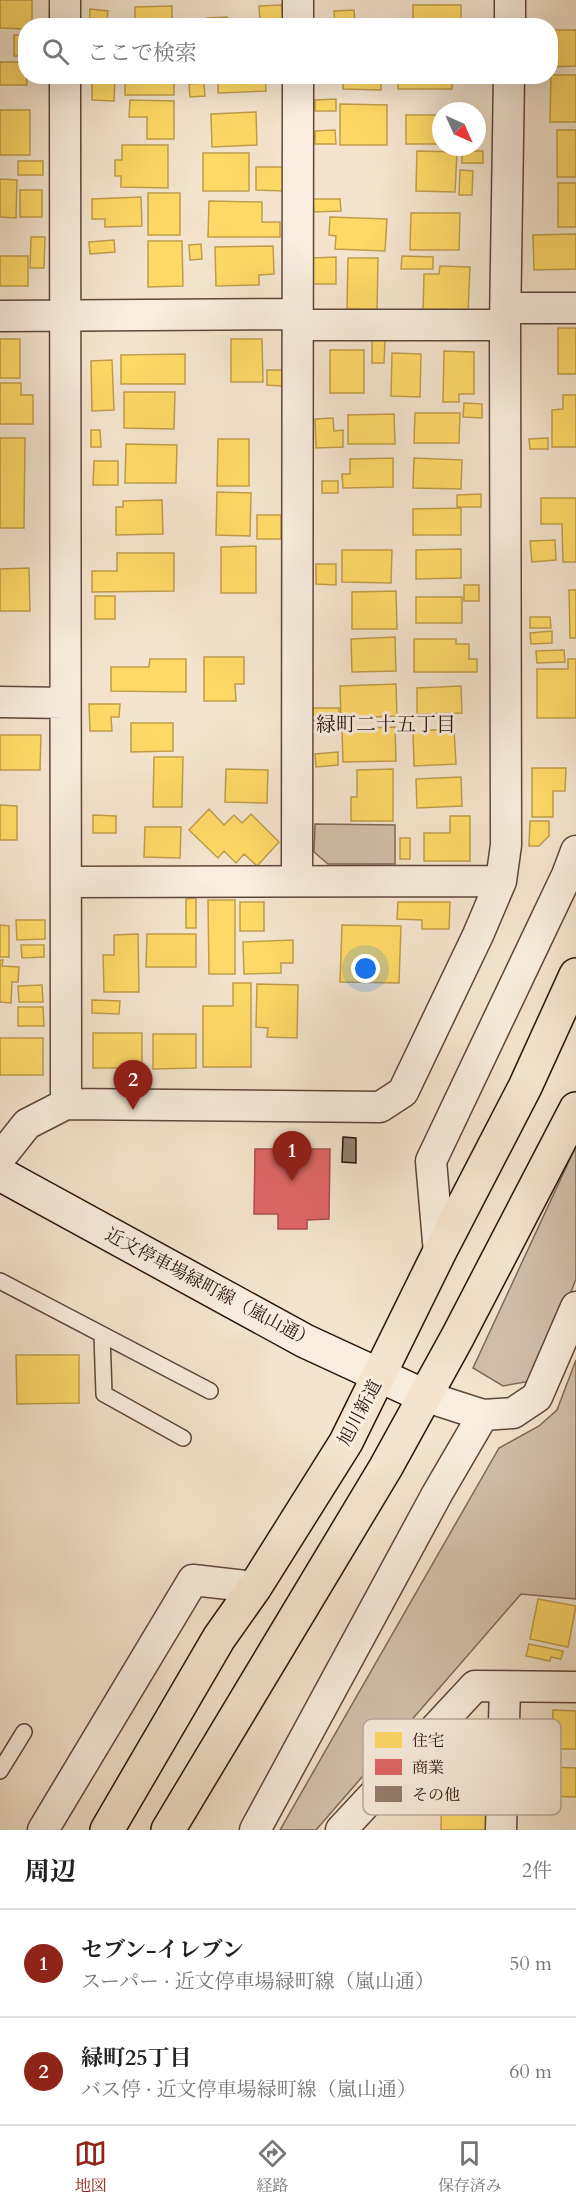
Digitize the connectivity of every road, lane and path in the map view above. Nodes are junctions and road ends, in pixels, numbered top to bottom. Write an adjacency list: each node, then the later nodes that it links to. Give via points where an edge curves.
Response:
1 (65, 0): 4 (street)
2 (298, 0): 5 (street)
3 (510, 0): 6 (street)
4 (65, 18)
5 (298, 18)
6 (510, 18)
7 (65, 84): 13 (street)
8 (298, 84): 14 (street)
9 (509, 84): 12 (street)
10 (576, 308): 12 (street)
11 (0, 316): 13 (street)
12 (506, 316): 14 (street); 19 (street, via 506,845)
13 (64, 317): 14 (street); 16 (street)
14 (297, 319): 18 (street)
15 (0, 702): 16 (street)
16 (65, 703): 20 (street)
17 (576, 851): 26 (street, via 431,1161)
18 (297, 881): 19 (street); 20 (street)
19 (501, 881): 22 (street, via 403,1092 380,1107)
20 (66, 882): 22 (street)
21 (576, 975): 26 (highway, 旭川新道, via 525,1087)
22 (66, 1104): 24 (street, via 27,1124)
23 (576, 1108): 32 (highway)
24 (0, 1158)
25 (0, 1174): 30 (main road, 近文停車場緑町線（嵐山通）, via 305,1341)
26 (439, 1253): 30 (highway, 旭川新道)
27 (0, 1281): 29 (lane)
28 (576, 1306): 33 (street, via 537,1397 513,1413)
29 (102, 1335): 31 (lane); 34 (lane, via 104,1394)
30 (380, 1376): 32 (main road, 近文停車場緑町線（嵐山通）); 35 (highway, 旭川新道, via 346,1442)
31 (210, 1391)
32 (424, 1396): 33 (street); 46 (highway, via 386,1467)
33 (483, 1415): 47 (street)
34 (183, 1438)
35 (255, 1587): 44 (street, via 193,1580); 45 (highway, 旭川新道, via 219,1638)
36 (505, 1687): 37 (street); 38 (street, via 475,1686); 39 (street)
37 (576, 1687)
38 (444, 1719)
39 (504, 1719)
40 (24, 1732): 41 (lane)
41 (0, 1771)
42 (363, 1806): 48 (street)
43 (501, 1815): 49 (street)
44 (43, 1830)
45 (107, 1830)
46 (168, 1830)
47 (255, 1830)
48 (341, 1830)
49 (501, 1830)

